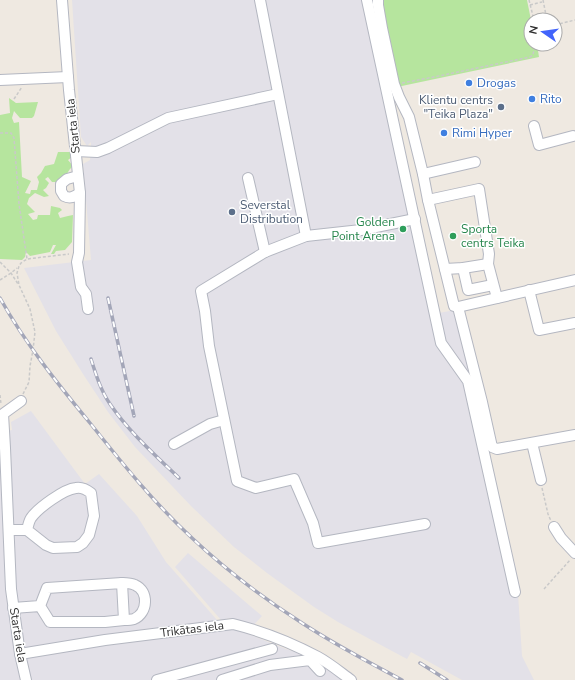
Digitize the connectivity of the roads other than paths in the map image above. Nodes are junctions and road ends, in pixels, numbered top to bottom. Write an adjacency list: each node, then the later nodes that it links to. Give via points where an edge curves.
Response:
1 (62, 0): 6 (street, Starta iela)
2 (260, 0): 8 (street)
3 (366, 0): 5 (street)
4 (378, 0): 5 (street)
5 (378, 29): 13 (street, via 394,84 409,117); 18 (street)
6 (68, 77): 7 (street); 11 (street, Starta iela)
7 (0, 80)
8 (278, 94): 11 (street, via 168,118 97,152); 19 (street)
9 (534, 126): 10 (street, via 539,146)
10 (574, 138)
11 (76, 151): 14 (street, Starta iela)
12 (476, 162): 13 (street)
13 (423, 174): 17 (street)
14 (78, 176): 16 (street, Starta iela); 16 (street, via 61,184 61,191 68,198)
15 (248, 178): 20 (street)
16 (80, 194): 29 (street, Starta iela, via 79,253 76,262)
17 (428, 200): 21 (street, via 479,189 489,254); 23 (street)
18 (415, 219): 19 (street, via 360,230); 45 (street, via 441,343 468,381)
19 (306, 236): 20 (street)
20 (265, 252): 32 (street, via 201,291)
21 (488, 264): 22 (street); 25 (street)
22 (463, 268): 23 (street); 25 (street, via 468,290)
23 (445, 269): 28 (street, via 452,303)
24 (575, 280): 26 (street)
25 (493, 285): 27 (street)
26 (530, 290): 27 (street); 30 (street, via 539,330)
27 (497, 298): 28 (street)
28 (458, 307): 34 (street, via 492,447 497,449)
29 (88, 309)
30 (575, 323)
31 (21, 401): 39 (street, Starta iela, via 3,414)
32 (224, 420): 35 (street, via 210,424); 37 (street, via 238,481 256,488 294,479 313,523 318,543)
33 (575, 435): 34 (street)
34 (532, 443): 36 (street)
35 (174, 444)
36 (541, 480)
37 (425, 524)
38 (554, 527): 41 (street)
39 (9, 530): 40 (street); 44 (street, Starta iela)
40 (27, 530): 40 (street, via 53,548 77,547 89,535 94,516 91,493 77,488 54,498 31,518)
41 (572, 557)
42 (122, 583): 46 (street, via 47,588); 48 (street); 48 (street, via 140,588 145,597 141,614 134,619)
43 (0, 589): 44 (street)
44 (11, 589): 47 (street, Starta iela)
45 (515, 592)
46 (40, 606): 47 (street); 48 (street, via 50,622)
47 (14, 608): 50 (street, Starta iela)
48 (124, 620)
49 (272, 649): 54 (street)
50 (20, 654): 51 (street, Trikātas iela, via 105,640 233,624 293,645); 53 (street, Starta iela)
51 (328, 664): 52 (street); 56 (street, Trikātas iela)
52 (317, 676): 55 (street, via 310,660 270,665)
53 (26, 680)
54 (157, 680)
55 (222, 680)
56 (351, 680)

